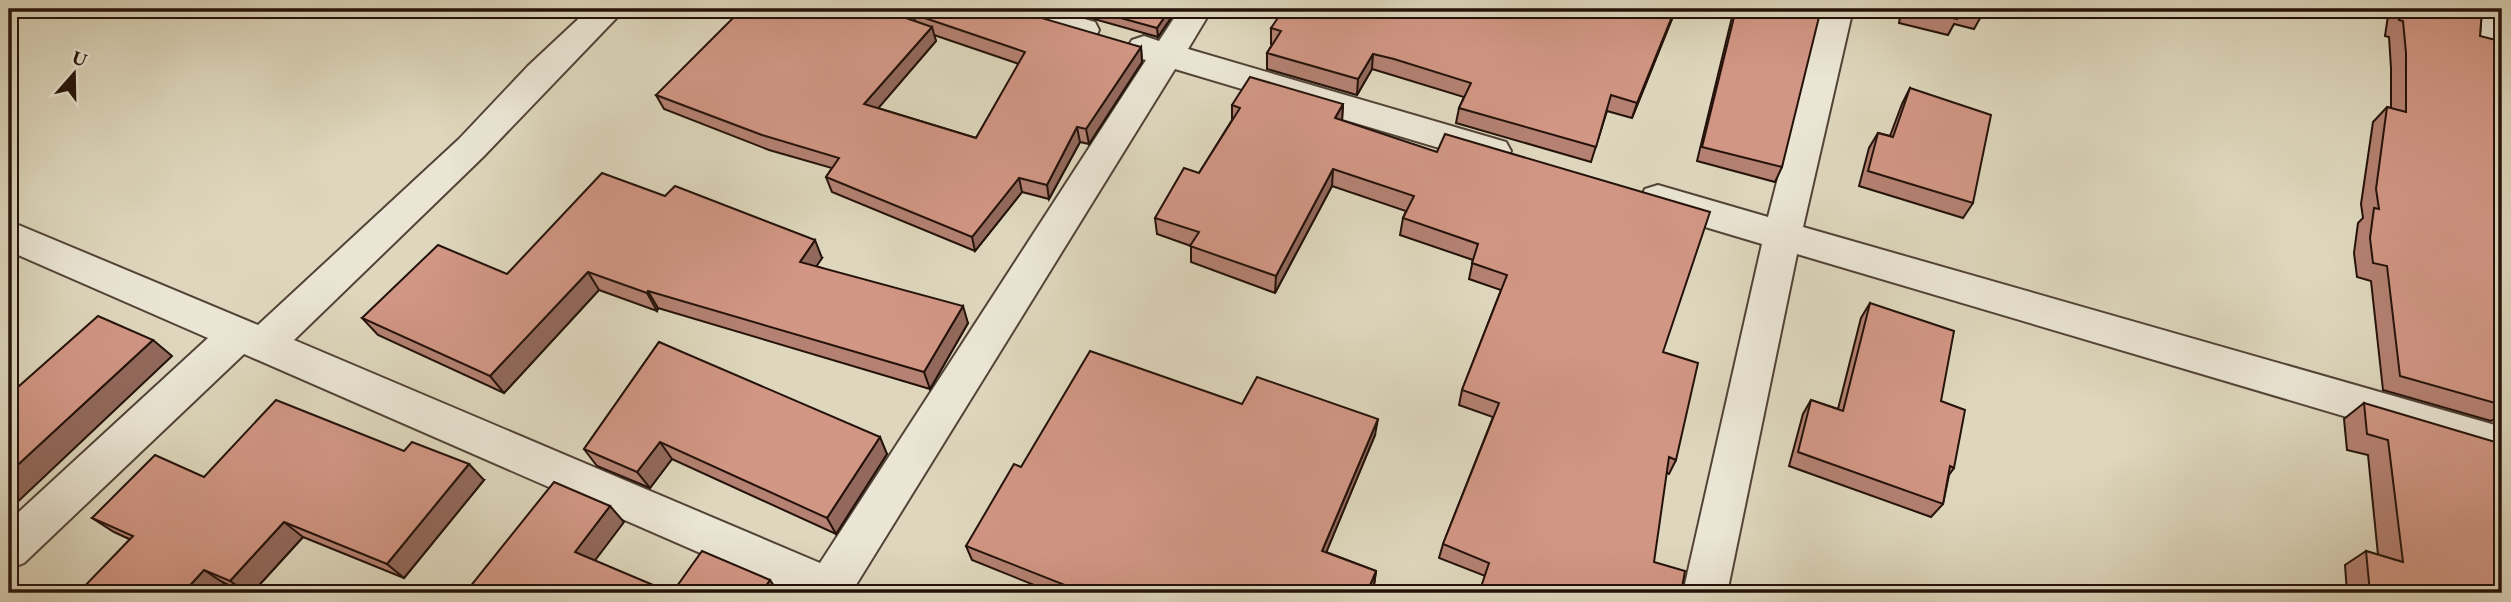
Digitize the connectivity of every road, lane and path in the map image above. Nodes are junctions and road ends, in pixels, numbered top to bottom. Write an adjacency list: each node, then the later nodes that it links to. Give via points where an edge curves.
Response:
1 (610, 9): 13 (street, via 471,148)
2 (1011, 9): 7 (street)
3 (1196, 9): 7 (street)
4 (1799, 9): 6 (street)
5 (2492, 9): 8 (street)
6 (1836, 13): 12 (street)
7 (1165, 55): 9 (street); 16 (street)
8 (2502, 65)
9 (1527, 161)
10 (1621, 189): 12 (street)
11 (9, 235): 13 (street)
12 (1782, 236): 14 (street); 17 (street)
13 (250, 340): 15 (street); 16 (street)
14 (2502, 445)
15 (9, 549)
16 (832, 592)
17 (1705, 593)

